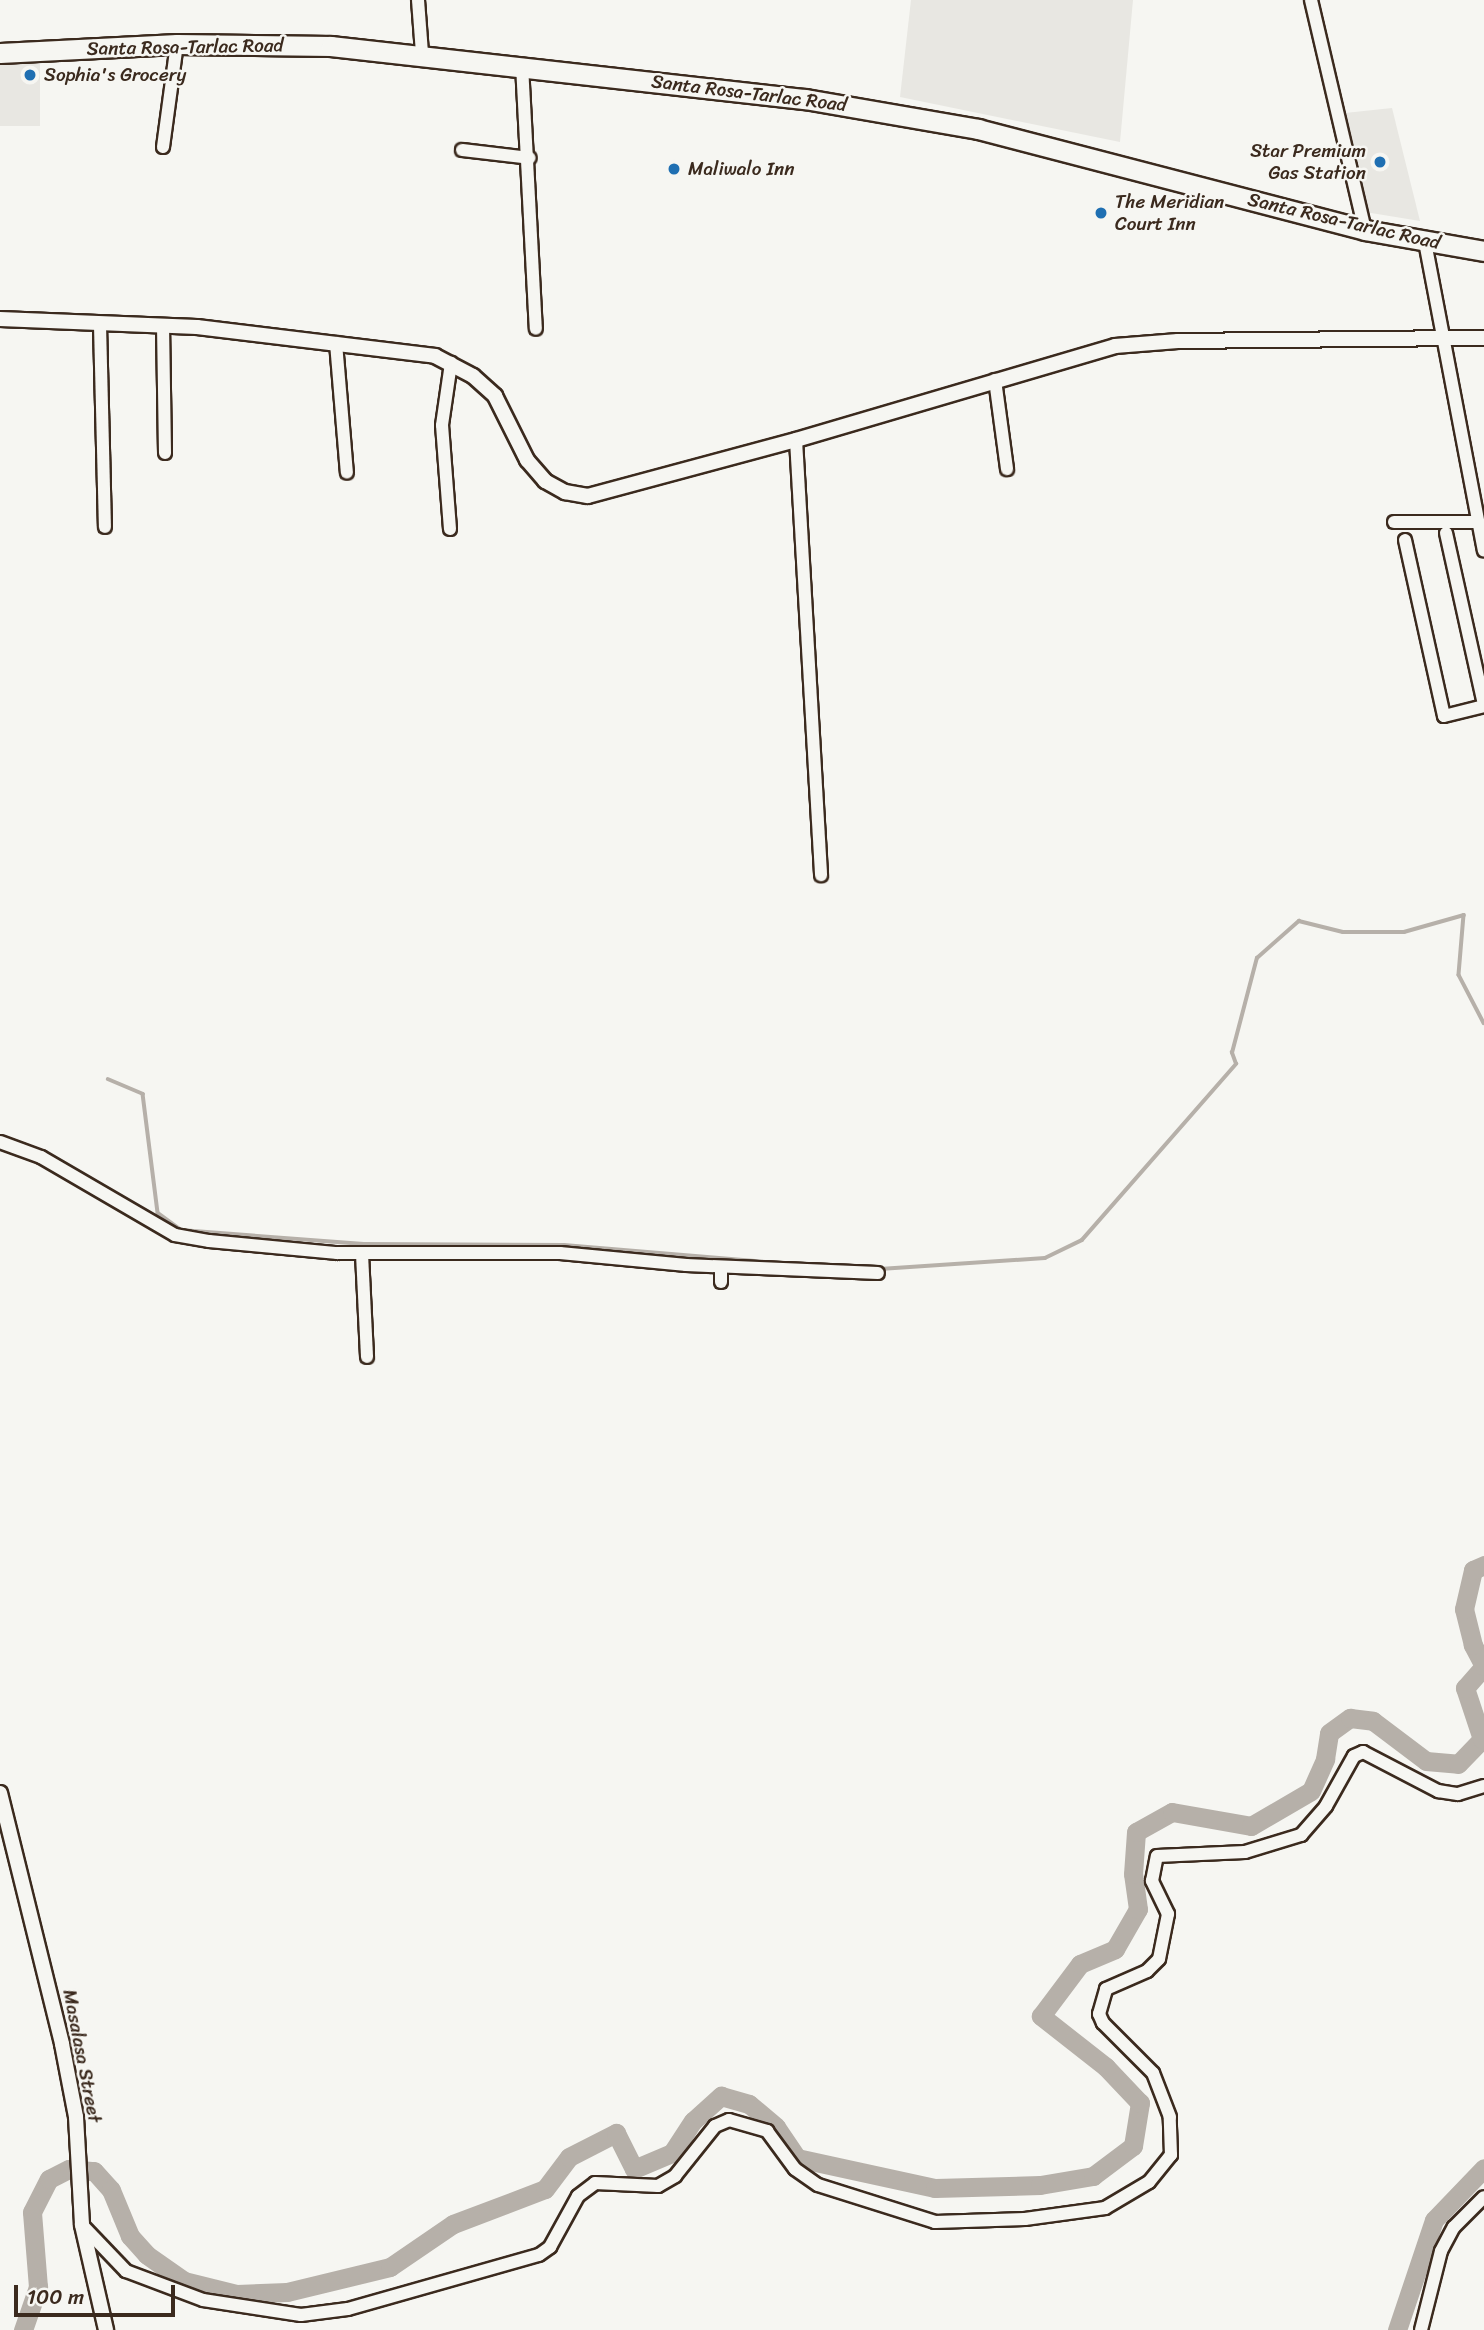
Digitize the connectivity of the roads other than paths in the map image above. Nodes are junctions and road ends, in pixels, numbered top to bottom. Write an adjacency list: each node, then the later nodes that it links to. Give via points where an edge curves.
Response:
1 (418, 0): 5 (street)
2 (1311, 0): 10 (street)
3 (177, 44): 4 (highway, Santa Rosa-Tarlac Road); 5 (highway, Santa Rosa-Tarlac Road, via 277,44); 7 (street)
4 (0, 53)
5 (422, 53): 6 (highway, Santa Rosa-Tarlac Road)
6 (522, 65): 9 (street); 10 (highway, Santa Rosa-Tarlac Road, via 805,99 933,120)
7 (163, 147)
8 (462, 150): 9 (street)
9 (530, 158): 16 (street)
10 (1365, 230): 11 (highway, Santa Rosa-Tarlac Road)
11 (1425, 243): 12 (highway, Santa Rosa-Tarlac Road); 18 (street)
12 (1484, 251)
13 (0, 319): 14 (street)
14 (100, 325): 15 (street); 28 (street)
15 (163, 325): 19 (street); 23 (street)
16 (536, 329)
17 (1484, 338): 18 (street)
18 (1441, 339): 21 (street, via 1124,345); 27 (street)
19 (336, 343): 20 (street, via 426,353); 25 (street)
20 (451, 363): 22 (street, via 495,396 539,475 571,494 596,495); 29 (street, via 442,425)
21 (995, 380): 22 (street); 24 (street)
22 (796, 440): 36 (street)
23 (166, 453)
24 (1007, 469)
25 (346, 473)
26 (1394, 522): 27 (street)
27 (1478, 522): 32 (street)
28 (105, 527)
29 (450, 529)
30 (1446, 533): 34 (street)
31 (1405, 540): 35 (street, via 1444,716)
32 (1484, 550)
33 (1484, 633): 34 (street)
34 (1469, 636): 35 (street)
35 (1484, 705)
36 (821, 875)
37 (0, 1142): 38 (street, via 41,1157 175,1235)
38 (362, 1254): 39 (street, via 560,1253); 42 (street)
39 (721, 1267): 40 (street); 41 (street)
40 (878, 1273)
41 (721, 1282)
42 (367, 1357)
43 (1484, 1786): 46 (street, via 1458,1794 1438,1791 1363,1752 1354,1756 1326,1806 1301,1835 1245,1852 1157,1856 1152,1881 1168,1914 1159,1959 1147,1970 1106,1989 1099,2014 1153,2073 1170,2117 1171,2155 1149,2182 1105,2208 1025,2219 935,2222 818,2185 795,2169 767,2131 729,2120 715,2126 675,2176 658,2186 595,2183 578,2196 551,2247 539,2255 348,2309 301,2315 169,2290 126,2271)
44 (0, 1793): 46 (street, Masalasa Street, via 62,2044 79,2160)
45 (1484, 2197): 48 (street, via 1454,2227 1441,2252)
46 (82, 2225): 47 (street, Masalasa Street)
47 (106, 2330)
48 (1421, 2330)

